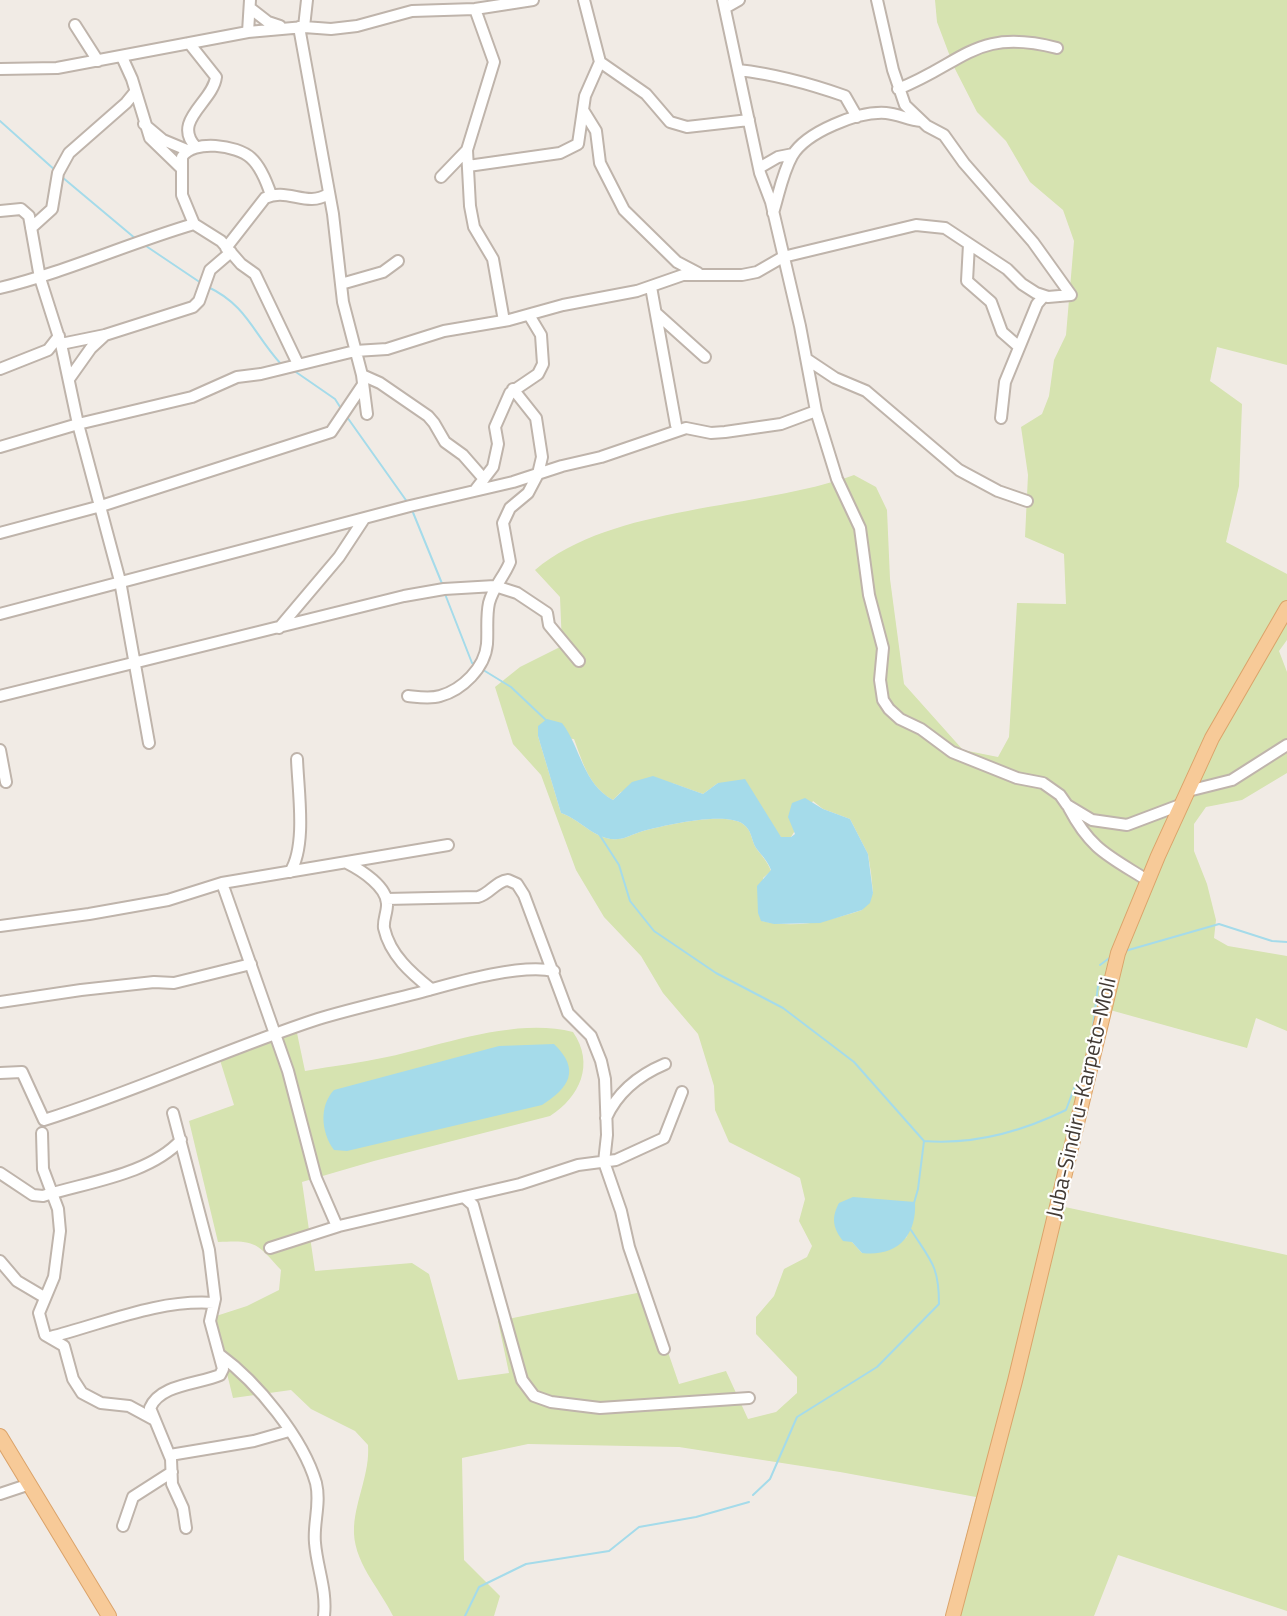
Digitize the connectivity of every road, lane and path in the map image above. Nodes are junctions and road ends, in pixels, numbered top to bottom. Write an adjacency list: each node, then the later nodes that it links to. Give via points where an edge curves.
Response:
1 (307, 0): 12 (street)
2 (408, 0): 10 (street)
3 (533, 0): 9 (street)
4 (584, 0): 19 (street)
5 (738, 0): 8 (street)
6 (877, 0): 22 (street)
7 (250, 4): 13 (street, via 268,22); 14 (street)
8 (724, 4): 21 (street)
9 (475, 9): 10 (street); 30 (street, via 494,62)
10 (412, 11): 12 (street, via 357,26)
11 (75, 25): 18 (street)
12 (302, 27): 13 (street); 36 (street)
13 (287, 28): 14 (street)
14 (248, 32): 15 (street)
15 (189, 43): 17 (street); 29 (street, via 216,77 213,90 188,124)
16 (1057, 48): 22 (street, via 1035,42 987,44)
17 (122, 57): 18 (street); 23 (street)
18 (98, 61): 20 (street, via 57,68)
19 (600, 62): 24 (street); 26 (street, via 646,94 670,122 687,128)
20 (0, 69)
21 (738, 70): 25 (street, via 845,96); 26 (street)
22 (898, 89): 27 (street, via 905,105)
23 (135, 92): 28 (street); 41 (street, via 69,153 58,173 52,209)
24 (583, 110): 32 (street, via 578,144 573,149); 46 (street, via 596,131 600,163 624,210 677,262)
25 (857, 117): 27 (street, via 885,113); 31 (street, via 820,132)
26 (749, 120): 34 (street)
27 (921, 121): 51 (street, via 944,135 1033,242 1071,295)
28 (144, 124): 29 (street, via 163,140); 33 (street, via 156,147)
29 (192, 149): 33 (street); 37 (street, via 249,155)
30 (467, 150): 32 (street); 35 (street)
31 (793, 154): 34 (street); 39 (street)
32 (468, 166): 54 (street, via 474,227 493,259)
33 (181, 168): 40 (street, via 182,195)
34 (759, 168): 39 (street)
35 (441, 177)
36 (328, 194): 37 (street, via 311,201); 48 (street)
37 (271, 195): 43 (street)
38 (0, 211): 41 (street, via 21,209 29,216)
39 (773, 214): 44 (street)
40 (194, 224): 43 (street); 47 (street)
41 (31, 228): 47 (street)
42 (969, 244): 44 (street, via 945,228 916,225); 51 (street); 57 (street, via 967,280 991,302 1002,332)
43 (228, 250): 55 (street, via 210,270 193,307); 61 (street, via 258,279)
44 (783, 257): 46 (street, via 771,266 742,275); 60 (street)
45 (398, 261): 48 (street, via 383,272)
46 (698, 273): 49 (street)
47 (40, 278): 50 (street); 56 (street)
48 (341, 284): 58 (street)
49 (651, 287): 52 (street); 53 (street)
50 (0, 288)
51 (1044, 296): 57 (street)
52 (656, 313): 59 (street); 70 (street)
53 (529, 315): 54 (street); 65 (street, via 541,335 543,364 538,374)
54 (504, 321): 58 (street, via 453,328 387,349)
55 (105, 335): 56 (street); 63 (street)
56 (60, 340): 62 (street, via 48,350); 63 (street)
57 (1018, 346): 68 (street, via 1005,382)
58 (355, 351): 61 (street); 64 (street)
59 (705, 357)
60 (808, 360): 66 (street); 75 (street, via 835,378 866,391 958,471)
61 (298, 364): 69 (street, via 237,377 192,397)
62 (0, 369)
63 (69, 379): 69 (street)
64 (362, 380): 67 (street); 73 (street, via 380,383 428,416 445,442); 76 (street, via 332,432)
65 (513, 389): 72 (street, via 536,417 542,446); 73 (street, via 496,423 498,444)
66 (816, 411): 72 (street, via 781,424 725,432 686,429); 94 (street, via 837,479 860,528 869,595 883,648 883,700 900,719 963,757 1051,787)
67 (367, 414)
68 (1000, 418)
69 (78, 424): 71 (street); 76 (street)
70 (676, 425)
71 (0, 447)
72 (538, 474): 74 (street); 80 (street, via 528,493 510,508 503,523 510,562)
73 (484, 479): 74 (street)
74 (476, 489): 77 (street)
75 (1027, 501)
76 (101, 506): 78 (street); 79 (street)
77 (364, 519): 79 (street); 83 (street, via 339,557)
78 (0, 533)
79 (120, 581): 82 (street); 85 (street)
80 (495, 586): 83 (street, via 404,596); 84 (street, via 518,593 547,613 549,625); 87 (street, via 489,604 487,646 479,668 468,680 441,696)
81 (1287, 608): 93 (main road, Juba-Sindiru-Karpeto-Moli, via 1217,728)
82 (0, 614)
83 (279, 628): 85 (street)
84 (579, 661)
85 (135, 663): 86 (street); 88 (street)
86 (0, 696)
87 (408, 696)
88 (149, 743)
89 (1287, 745): 93 (street, via 1232,780)
90 (0, 750): 92 (street)
91 (297, 759): 98 (street, via 299,840 296,863)
92 (6, 783)
93 (1188, 791): 95 (main road, Juba-Sindiru-Karpeto-Moli)
94 (1067, 805): 95 (street, via 1092,820 1127,825); 99 (street, via 1097,850)
95 (1180, 805): 99 (main road, Juba-Sindiru-Karpeto-Moli)
96 (448, 845): 97 (street)
97 (347, 863): 98 (street); 101 (street, via 369,877)
98 (290, 872): 100 (street)
99 (1148, 880): 141 (main road, Juba-Sindiru-Karpeto-Moli, via 1109,982 1015,1381)
100 (222, 883): 102 (street, via 168,900); 103 (street)
101 (386, 899): 104 (street, via 478,897 504,880 513,881 524,895); 105 (street, via 384,927 396,953 401,963)
102 (0, 926)
103 (251, 964): 106 (street, via 174,983 102,987); 107 (street)
104 (554, 971): 105 (street, via 538,968); 112 (street, via 568,1013 591,1036 597,1050 604,1073)
105 (431, 989): 107 (street)
106 (0, 1002)
107 (274, 1035): 109 (street, via 106,1101 44,1120 22,1072); 119 (street, via 299,1108 316,1178)
108 (665, 1064): 112 (street, via 626,1088)
109 (0, 1073)
110 (682, 1092): 115 (street, via 664,1138 632,1155)
111 (172, 1113): 114 (street)
112 (606, 1118): 115 (street)
113 (42, 1133): 117 (street, via 43,1169)
114 (181, 1140): 117 (street, via 148,1166); 123 (street, via 209,1250)
115 (604, 1162): 118 (street, via 578,1165); 125 (street)
116 (0, 1173): 117 (street, via 33,1195)
117 (52, 1192): 122 (street, via 60,1231 54,1277)
118 (464, 1197): 119 (street); 127 (street, via 473,1205 522,1380 534,1395 569,1406 614,1409)
119 (339, 1226): 120 (street)
120 (270, 1248)
121 (0, 1261): 122 (street, via 17,1281)
122 (44, 1297): 124 (street, via 40,1322)
123 (214, 1303): 124 (street, via 132,1312); 126 (street, via 210,1321)
124 (49, 1337): 129 (street, via 64,1346 73,1379 82,1393 101,1403)
125 (664, 1349)
126 (220, 1355): 128 (street, via 220,1375 166,1392); 131 (street, via 251,1380)
127 (749, 1398)
128 (154, 1400): 129 (street); 130 (street, via 150,1411)
129 (129, 1406): 130 (street)
130 (153, 1419): 133 (street)
131 (289, 1431): 133 (street); 140 (street, via 316,1484 315,1546 325,1591)
132 (0, 1436): 135 (main road)
133 (170, 1455): 134 (street)
134 (172, 1472): 137 (street, via 133,1497); 138 (street)
135 (27, 1485): 136 (street); 139 (main road)
136 (0, 1494)
137 (123, 1526)
138 (186, 1528)
139 (109, 1616)
140 (324, 1616)
141 (953, 1616)

